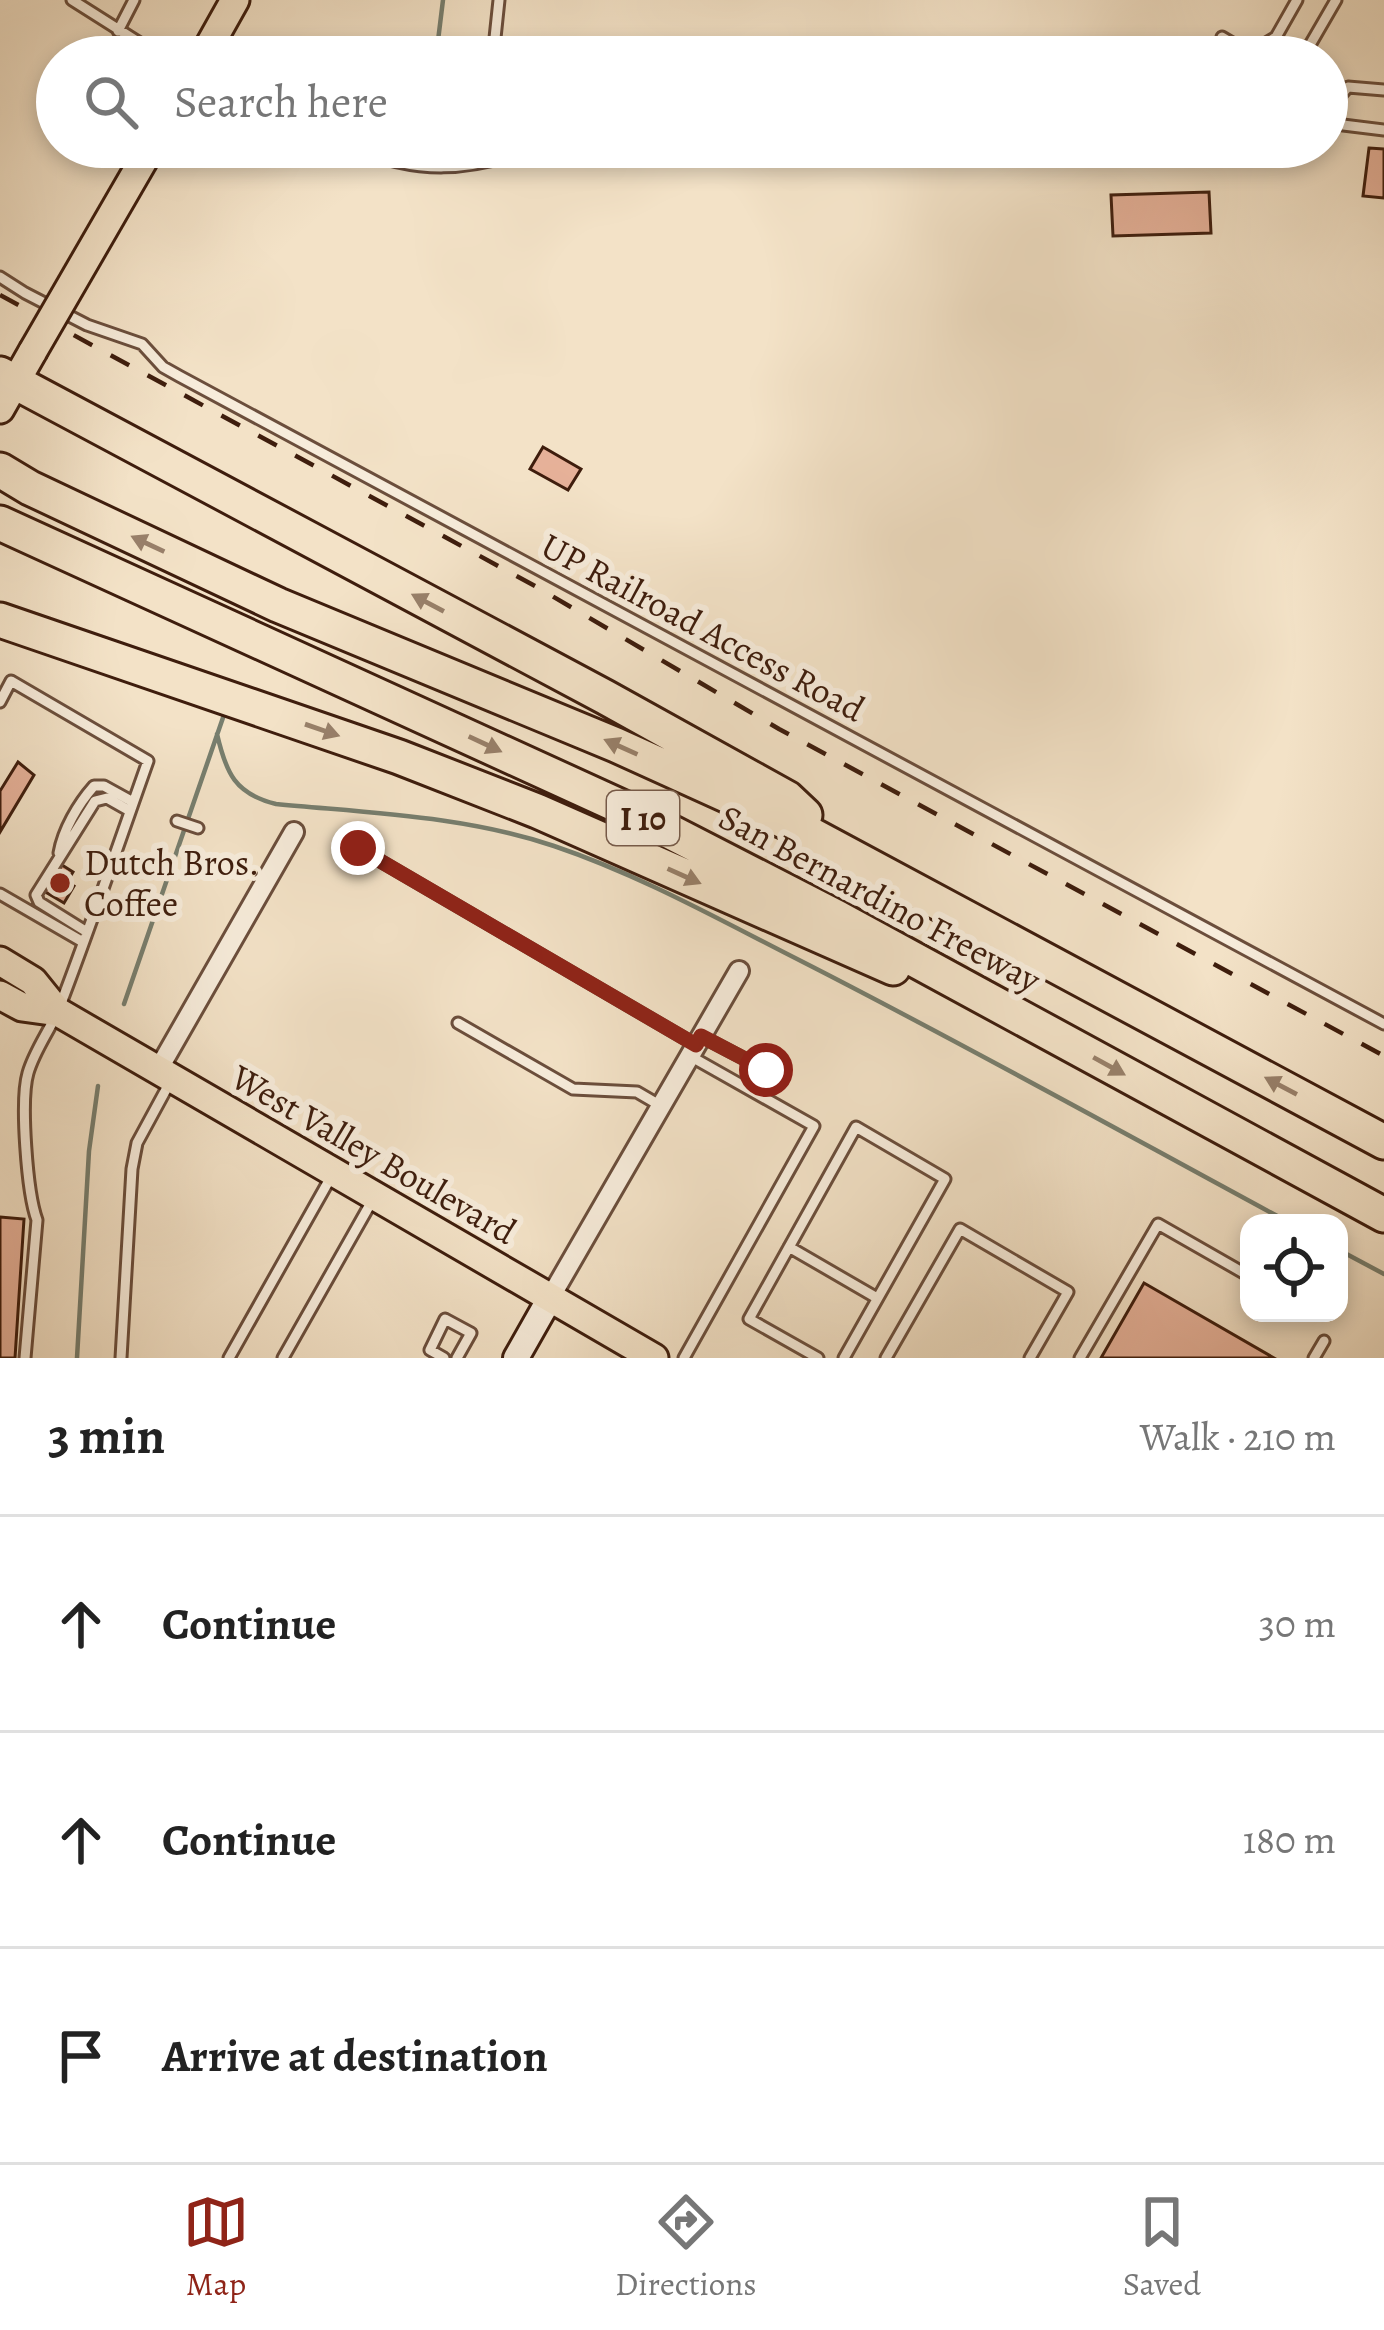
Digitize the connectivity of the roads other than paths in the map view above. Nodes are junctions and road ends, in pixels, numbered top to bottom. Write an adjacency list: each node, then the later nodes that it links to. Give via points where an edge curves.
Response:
1 (72, 0): 7 (lane)
2 (134, 0): 7 (lane)
3 (236, 0): 9 (main road)
4 (499, 0): 10 (lane)
5 (1297, 0): 11 (lane)
6 (1336, 0): 12 (lane)
7 (118, 32): 8 (lane)
8 (125, 36)
9 (215, 36)
10 (495, 36)
11 (1277, 36)
12 (1315, 36)
13 (1348, 87): 14 (lane)
14 (1384, 90)
15 (1348, 126): 16 (lane)
16 (1384, 130)
17 (139, 168): 19 (main road, bridge)
18 (0, 277): 38 (lane, UP Railroad Access Road, via 87,325 142,344 179,376)
19 (4, 393): 29 (highway, one-way to 19, via 787,799 605,697)
20 (0, 470): 29 (highway, San Bernardino Freeway / I 10, one-way to 20, via 266,600)
21 (0, 523): 36 (highway, San Bernardino Freeway / I 10, one-way to 36, via 628,809)
22 (0, 620): 36 (highway, one-way to 36, via 399,757 859,955)
23 (0, 702): 24 (lane, via 11,681 148,761)
24 (132, 807): 31 (lane); 31 (lane, via 95,801 35,895)
25 (177, 821): 26 (lane)
26 (198, 828)
27 (294, 832): 41 (street)
28 (358, 848): 39 (lane)
29 (842, 849): 43 (highway, San Bernardino Freeway / I 10, one-way to 29)
30 (0, 894): 31 (lane)
31 (85, 937): 35 (lane)
32 (0, 961): 35 (main road, West Valley Boulevard, via 32,980)
33 (739, 971): 39 (street)
34 (0, 995): 35 (main road, West Valley Boulevard)
35 (58, 1012): 41 (main road, West Valley Boulevard); 52 (lane, via 25,1090 38,1220)
36 (1012, 1012): 46 (highway, San Bernardino Freeway / I 10, one-way to 46)
37 (458, 1023): 42 (lane, via 573,1089 637,1092)
38 (1384, 1024)
39 (696, 1045): 40 (lane); 42 (street); 60 (lane, via 814,1126)
40 (766, 1070)
41 (165, 1074): 44 (main road, West Valley Boulevard); 53 (lane, via 132,1169)
42 (661, 1106): 49 (street)
43 (1384, 1142)
44 (334, 1172): 45 (main road, West Valley Boulevard); 54 (lane)
45 (374, 1196): 49 (main road, West Valley Boulevard); 55 (lane)
46 (1384, 1215)
47 (789, 1247): 50 (lane); 50 (lane, via 856,1127 945,1179); 61 (lane, via 749,1319)
48 (1240, 1271): 65 (lane, via 1158,1224)
49 (550, 1298): 58 (street); 59 (main road, West Valley Boulevard)
50 (878, 1298): 62 (lane)
51 (1324, 1341): 66 (lane)
52 (25, 1358)
53 (122, 1358)
54 (229, 1358)
55 (283, 1358)
56 (444, 1358): 57 (lane, via 430,1350 445,1319 471,1333)
57 (457, 1358)
58 (516, 1358)
59 (653, 1358)
60 (684, 1358)
61 (818, 1358)
62 (844, 1358)
63 (886, 1358): 64 (lane, via 960,1229 1068,1292)
64 (1030, 1358)
65 (1080, 1358)
66 (1314, 1358)

